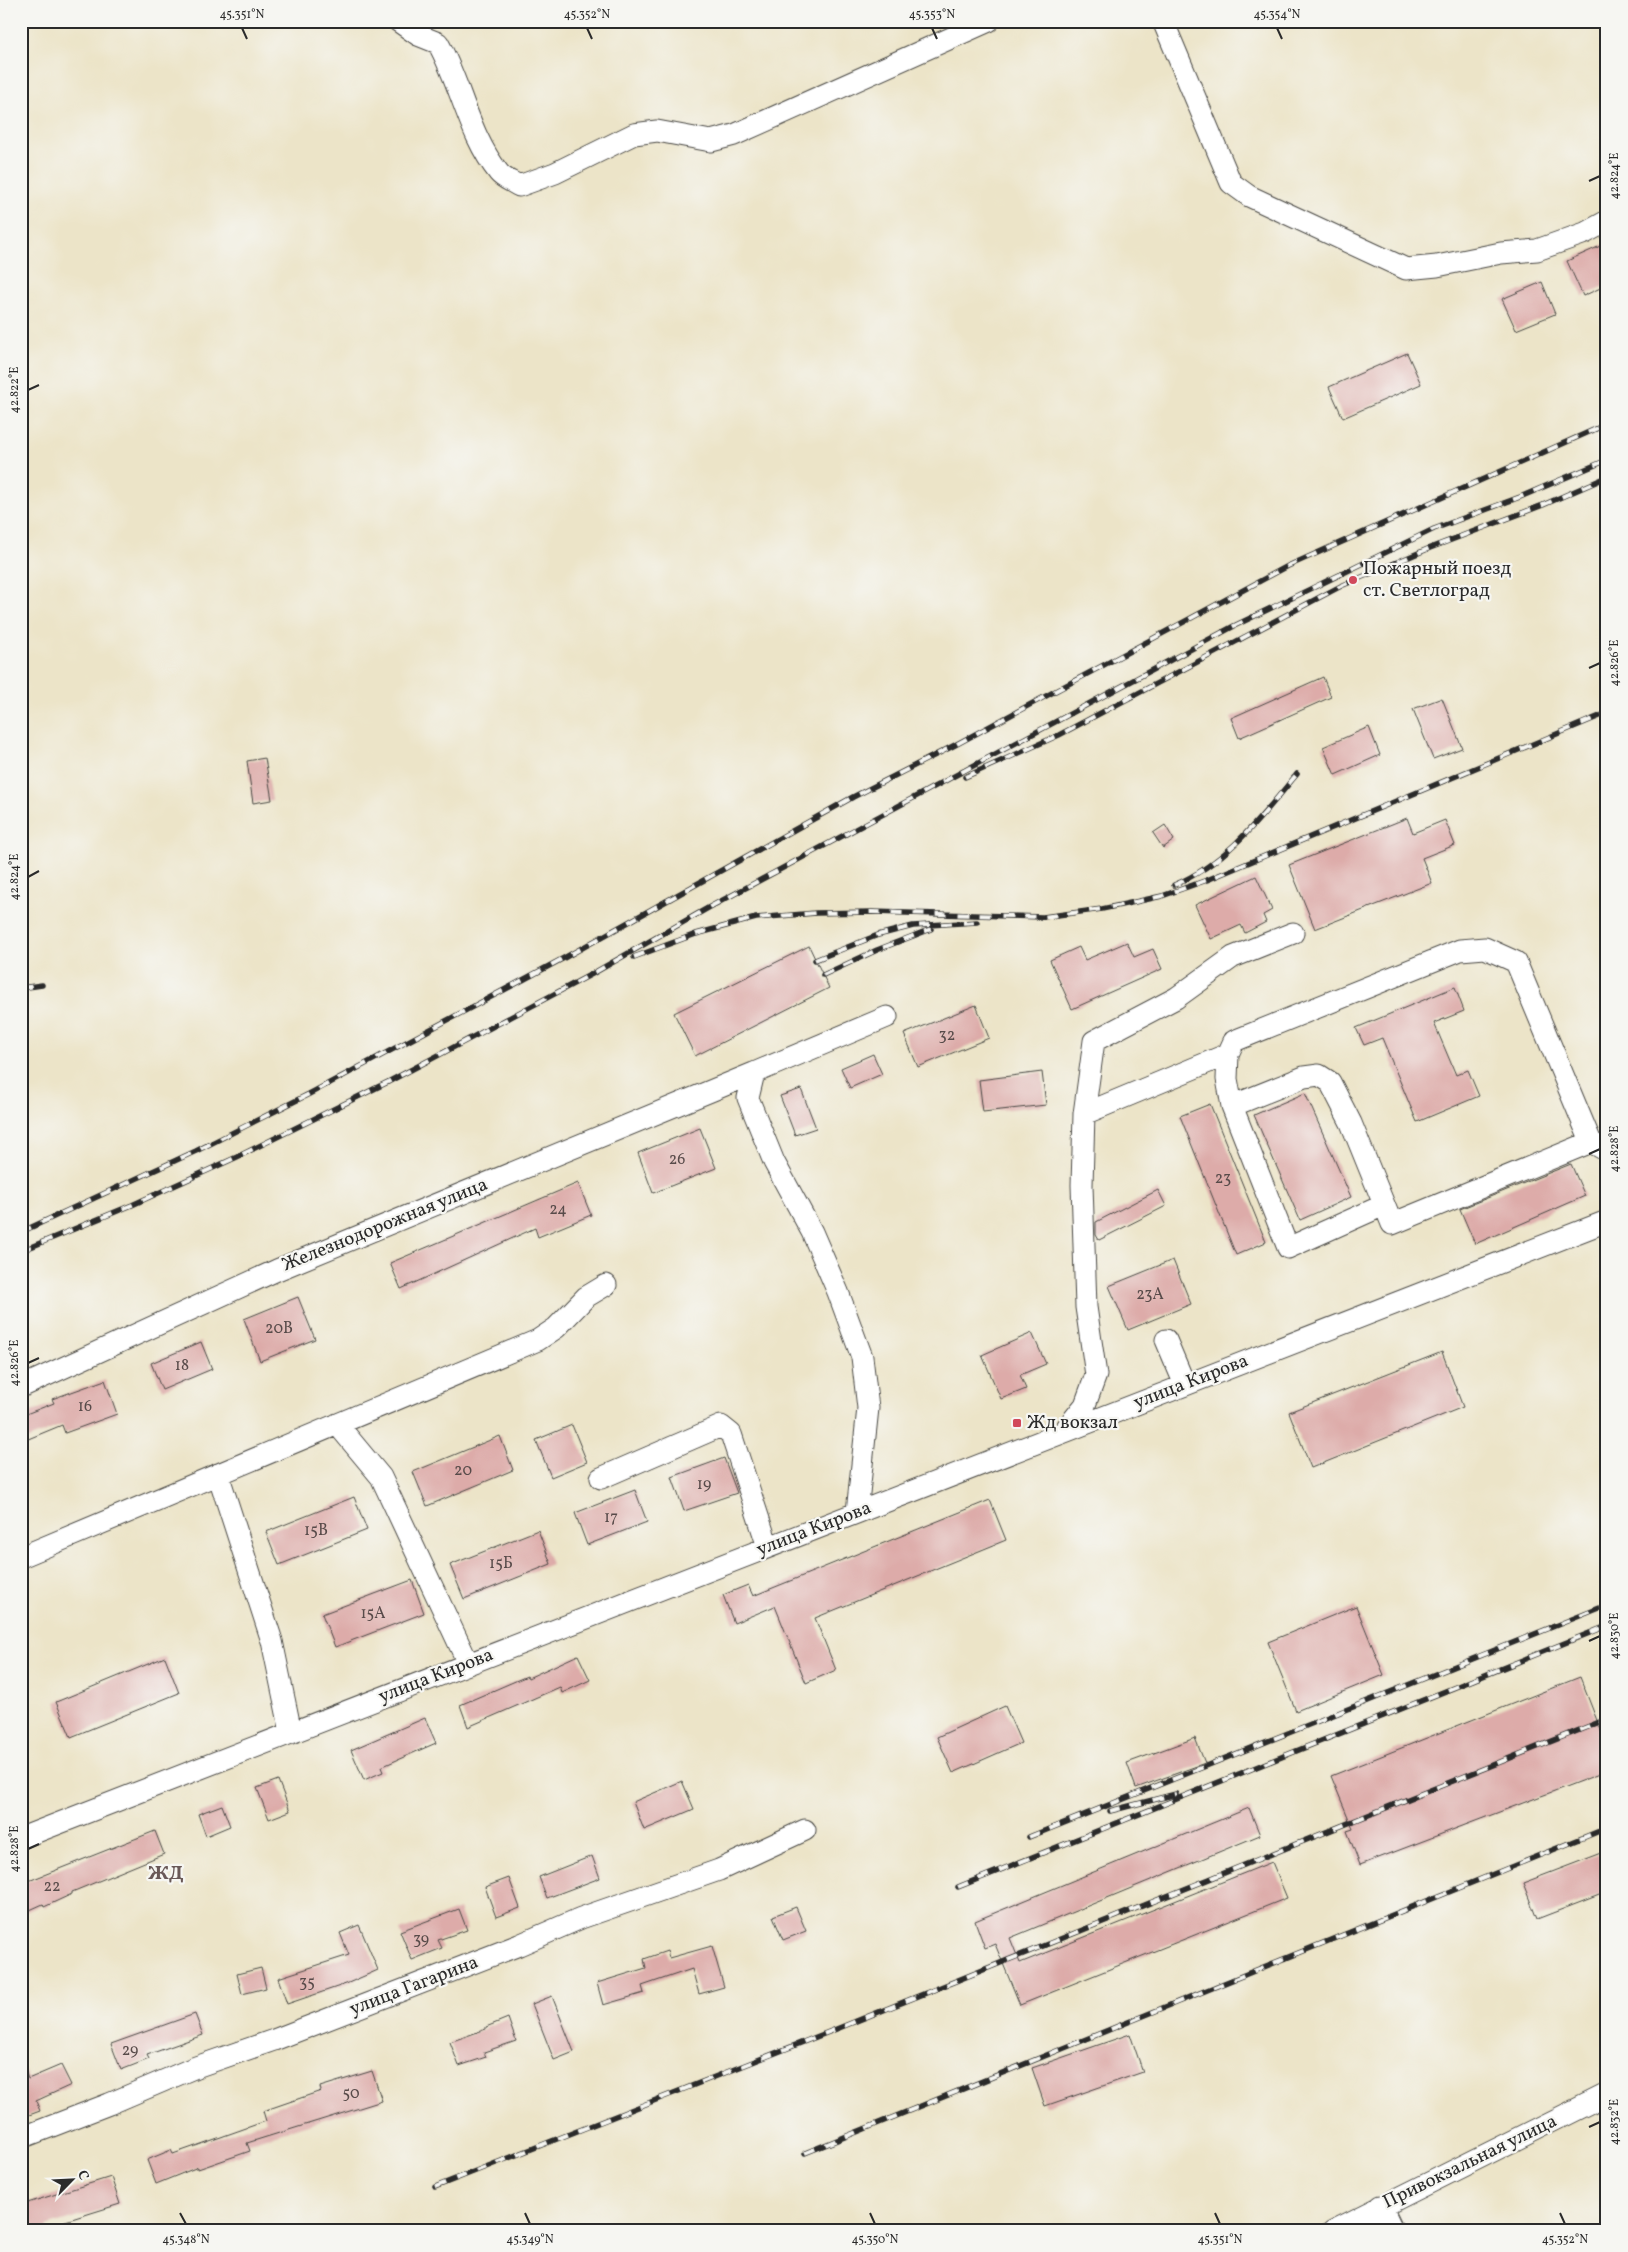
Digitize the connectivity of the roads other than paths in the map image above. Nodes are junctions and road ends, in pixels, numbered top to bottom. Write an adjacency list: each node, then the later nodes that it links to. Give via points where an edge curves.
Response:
1 (398, 21): 2 (street, via 418,35 438,43 485,151 500,175 519,186 634,134 657,131 711,140 734,135)
2 (989, 21)
3 (1163, 21): 4 (street, via 1231,183 1249,196 1406,270 1537,250 1585,233)
4 (1607, 221)
5 (1293, 933): 10 (street, via 1234,957 1176,998 1094,1041)
6 (887, 1017): 8 (street, Железнодорожная улица)
7 (1228, 1054): 9 (street, via 1226,1079); 10 (street); 11 (street, via 1234,1041 1460,950 1485,948 1516,962)
8 (754, 1073): 17 (street, Железнодорожная улица, via 277,1270); 22 (street, via 748,1098 774,1162 812,1232 862,1357 868,1408)
9 (1232, 1106): 12 (street, via 1304,1077 1319,1075 1330,1082 1351,1123); 12 (street, via 1288,1248)
10 (1084, 1114): 19 (street, via 1082,1185 1086,1307 1096,1375 1085,1405)
11 (1599, 1146): 12 (street, via 1392,1224)
12 (1384, 1205)
13 (1607, 1222): 16 (street, улица Кирова)
14 (606, 1285): 18 (street, via 586,1297 556,1328 538,1340)
15 (1166, 1340): 16 (street)
16 (1184, 1385): 19 (street, улица Кирова)
17 (21, 1387)
18 (337, 1424): 20 (street); 25 (street, via 381,1476)
19 (1063, 1432): 22 (street, улица Кирова)
20 (218, 1474): 24 (street); 26 (street, via 272,1641)
21 (601, 1478): 23 (street, via 721,1426 731,1434)
22 (857, 1512): 23 (street, улица Кирова)
23 (768, 1546): 25 (street, улица Кирова)
24 (21, 1557)
25 (468, 1663): 26 (street, улица Кирова)
26 (291, 1732): 28 (street, улица Кирова)
27 (805, 1830): 30 (street, улица Гагарина, via 719,1870 582,1918 475,1963 196,2067)
28 (21, 1838)
29 (1607, 2094): 31 (street, Привокзальная улица)
30 (21, 2138)
31 (1381, 2206): 32 (street, Привокзальная улица); 33 (street)
32 (1333, 2231)
33 (1393, 2231)

